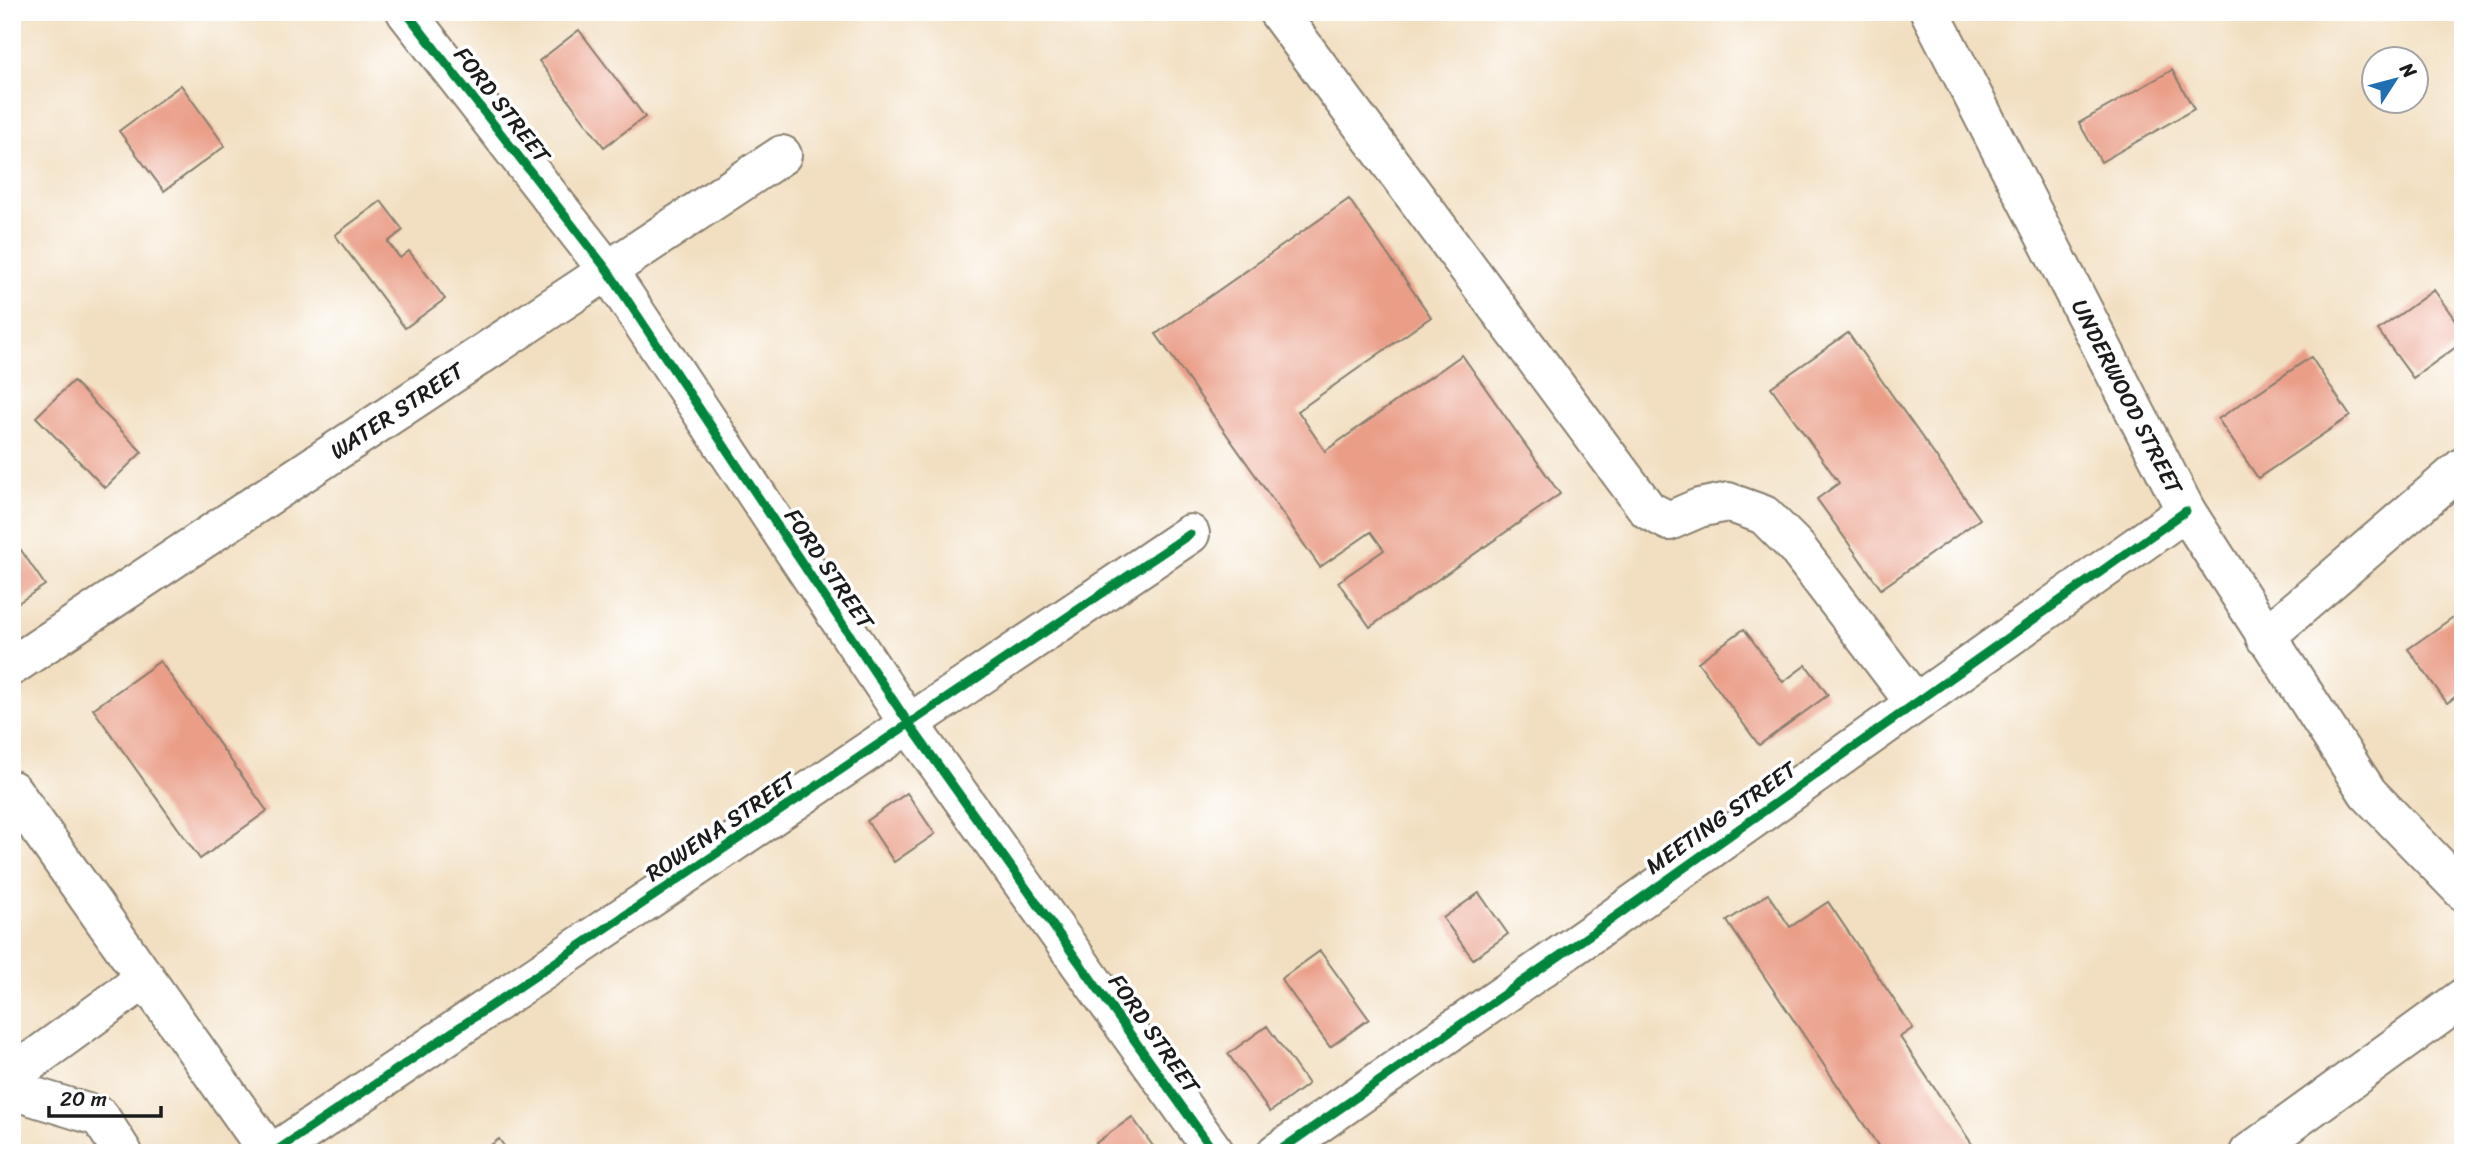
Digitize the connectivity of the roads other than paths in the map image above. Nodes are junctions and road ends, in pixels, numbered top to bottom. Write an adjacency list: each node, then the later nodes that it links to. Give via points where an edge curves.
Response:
1 (406, 12): 5 (street, FORD STREET)
2 (1278, 12): 11 (street, via 1648,510 1669,520 1728,502 1764,515 1796,547)
3 (1930, 12): 7 (street, UNDERWOOD STREET)
4 (782, 155): 5 (street, WATER STREET)
5 (608, 271): 10 (street, WATER STREET); 12 (street, FORD STREET)
6 (2463, 467): 9 (street)
7 (2186, 511): 9 (street, UNDERWOOD STREET); 11 (street, MEETING STREET)
8 (1190, 534): 12 (street, ROWENA STREET)
9 (2265, 637): 14 (street, UNDERWOOD STREET, via 2368,793)
10 (12, 666)
11 (1914, 704): 22 (street, MEETING STREET)
12 (909, 724): 20 (street, ROWENA STREET); 21 (street, FORD STREET)
13 (12, 790): 15 (street)
14 (2463, 891)
15 (146, 978): 17 (street); 20 (street)
16 (2463, 998): 23 (street)
17 (12, 1075)
18 (12, 1090): 19 (street, via 100,1117)
19 (123, 1153)
20 (271, 1153)
21 (1215, 1153)
22 (1276, 1153)
23 (2249, 1153)

